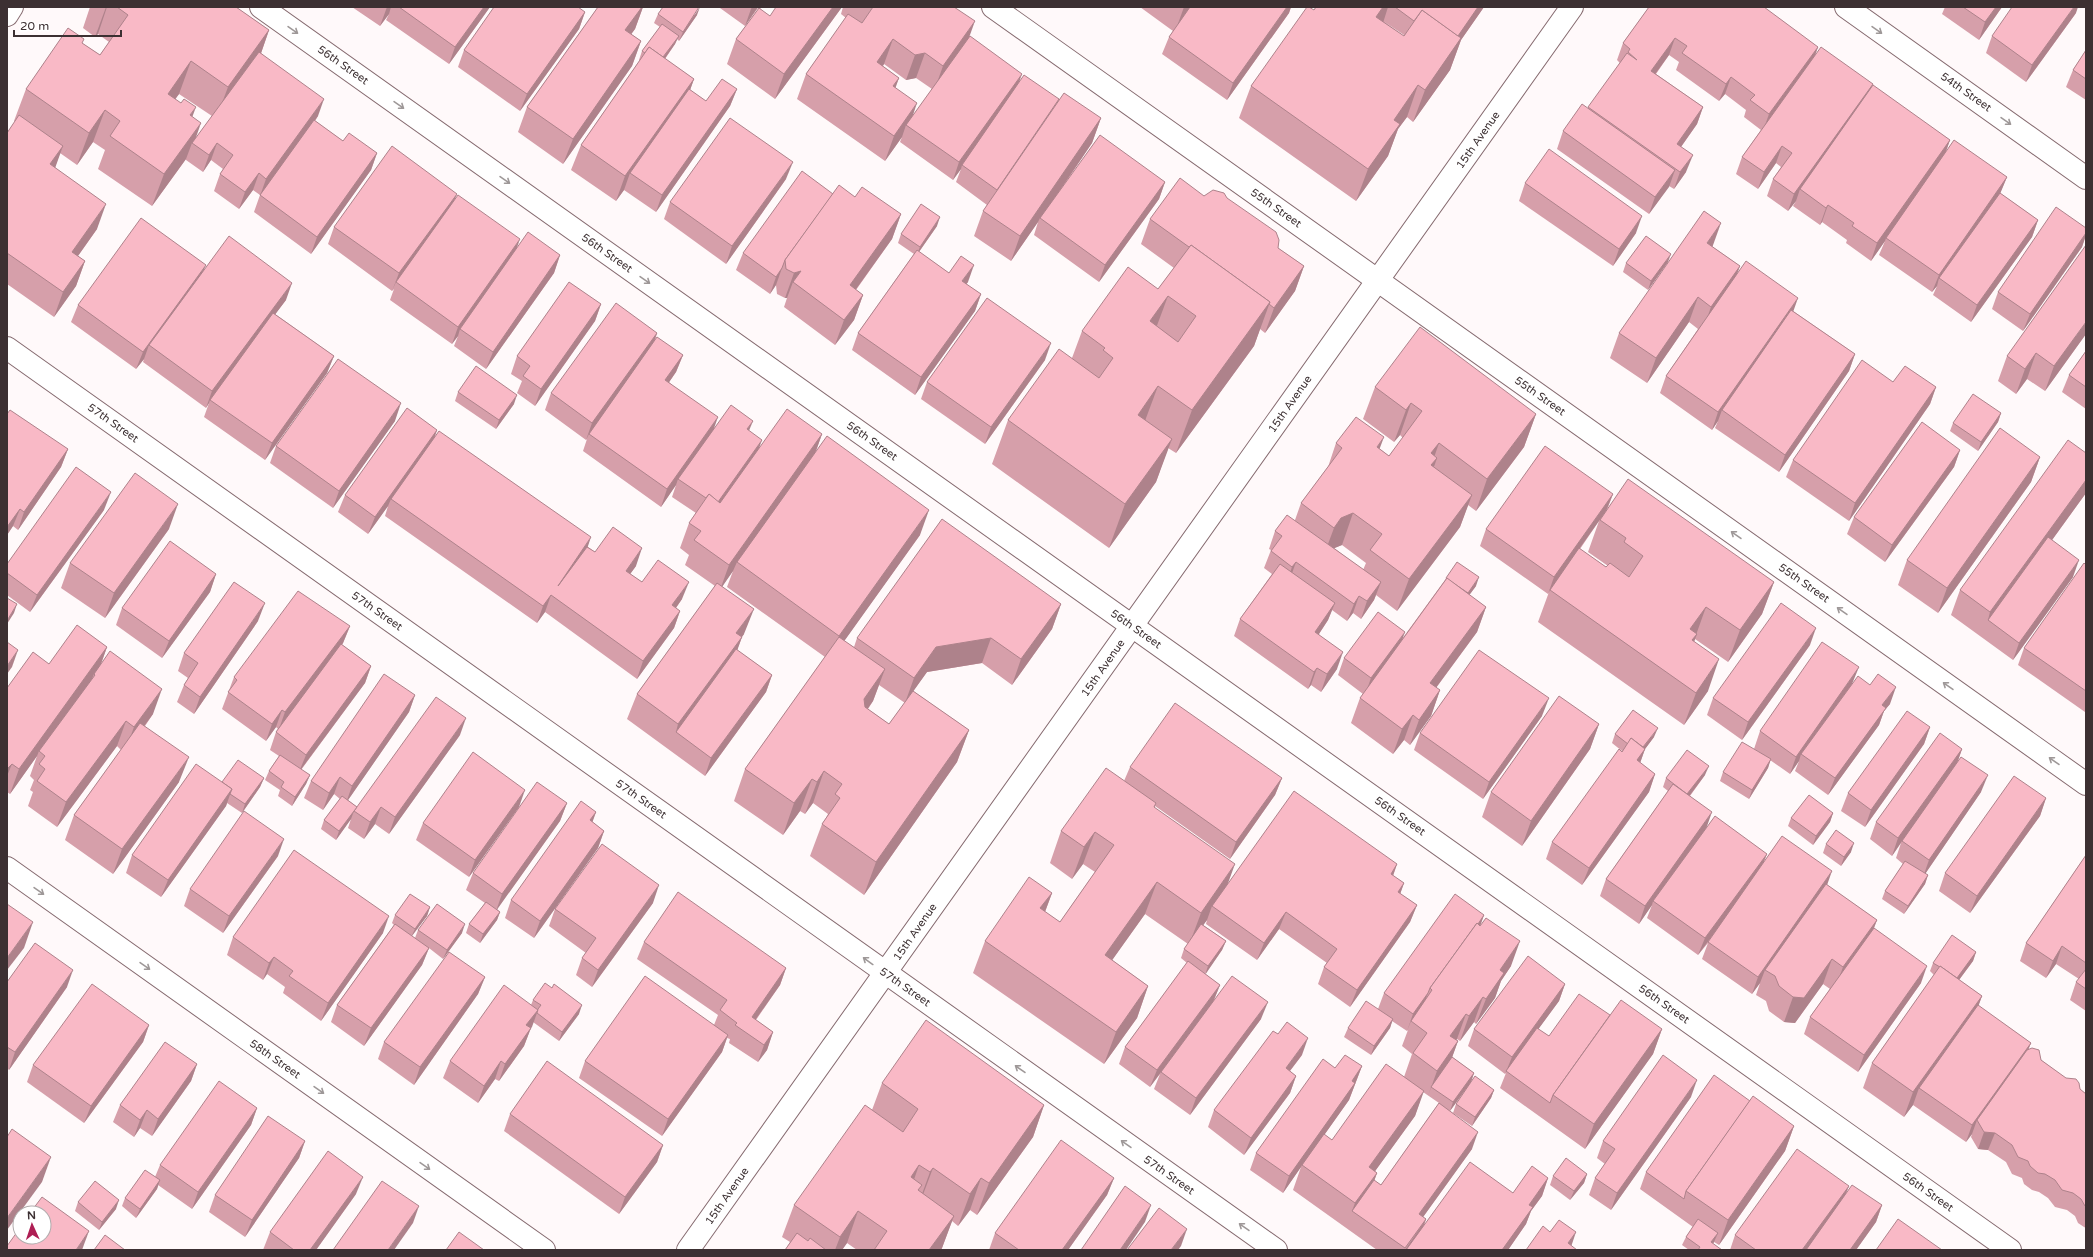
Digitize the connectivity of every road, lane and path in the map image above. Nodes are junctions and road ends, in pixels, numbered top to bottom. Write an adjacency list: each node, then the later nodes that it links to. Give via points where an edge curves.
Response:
1 (12, 7): 6 (street)
2 (261, 7): 10 (street, 56th Street, one-way to 10)
3 (994, 7): 8 (street, 55th Street)
4 (1572, 7): 8 (street, 15th Avenue)
5 (1846, 7): 7 (street, 54th Street, one-way to 7)
6 (7, 14)
7 (2086, 178)
8 (1378, 280): 10 (street, 15th Avenue); 11 (street, 55th Street, one-way to 8)
9 (7, 348): 13 (street, 57th Street, one-way to 9)
10 (1132, 626): 13 (street, 15th Avenue); 17 (street, 56th Street)
11 (2086, 784)
12 (7, 868): 14 (street, 58th Street, one-way to 14)
13 (886, 974): 15 (street, 15th Avenue); 16 (street, 57th Street, one-way to 13)
14 (544, 1250)
15 (688, 1250)
16 (1276, 1250)
17 (2010, 1250)

